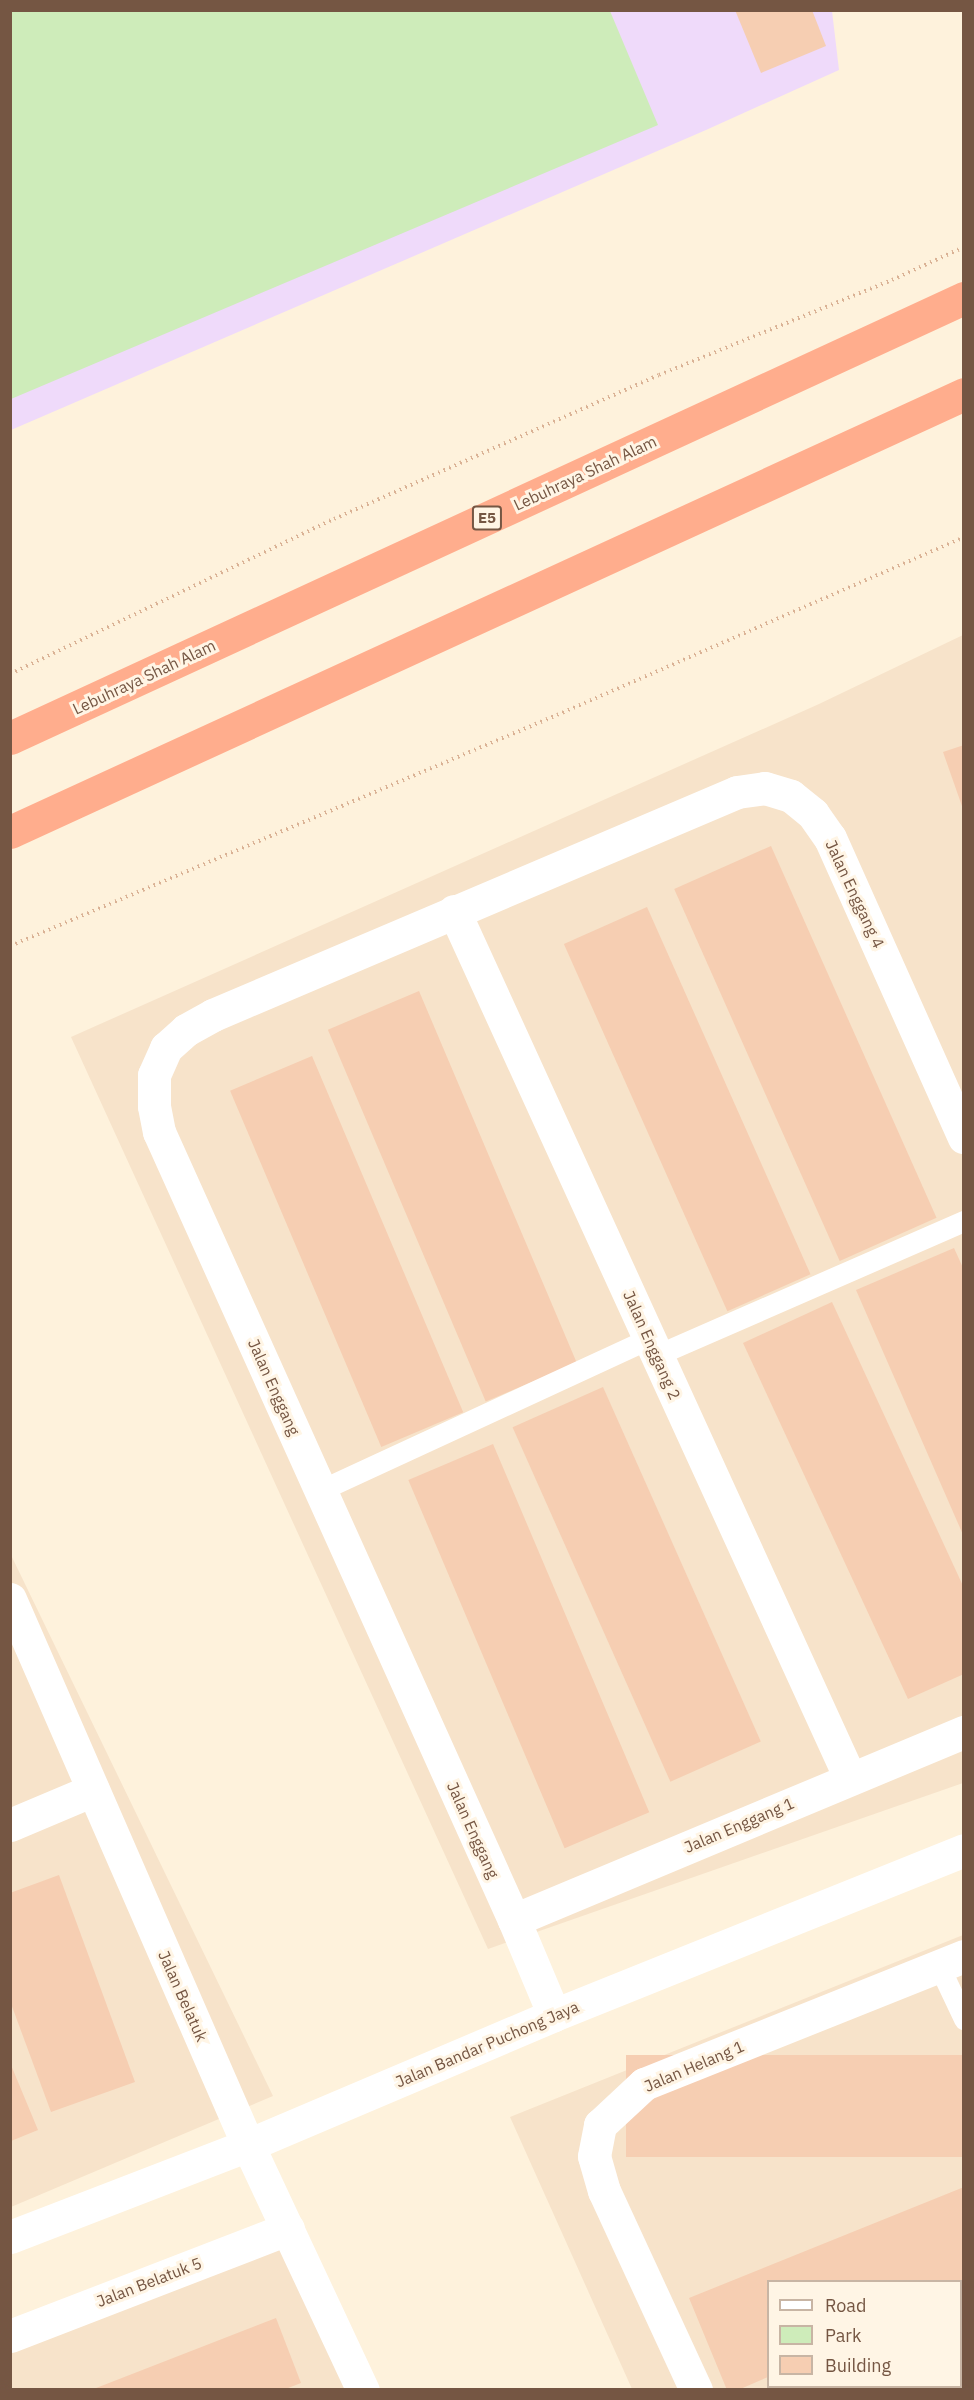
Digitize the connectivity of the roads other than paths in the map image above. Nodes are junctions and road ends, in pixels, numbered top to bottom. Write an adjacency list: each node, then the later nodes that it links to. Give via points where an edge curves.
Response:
1 (963, 297): 3 (highway, Lebuhraya Shah Alam / E5)
2 (963, 394): 4 (highway)
3 (10, 738)
4 (10, 832)
5 (454, 911): 6 (street, Jalan Enggang 4, via 737,792 765,788 791,796 813,814 830,838); 8 (street, Jalan Enggang 2); 9 (street, Jalan Enggang, via 213,1015 186,1030 166,1048 154,1076 159,1132)
6 (963, 1137)
7 (963, 1221): 8 (lane)
8 (653, 1347): 9 (lane); 12 (street, Jalan Enggang 2)
9 (321, 1490): 16 (street, Jalan Enggang)
10 (10, 1599): 13 (street, Jalan Belatuk)
11 (963, 1732): 12 (street, Jalan Enggang 1)
12 (850, 1778): 16 (street, Jalan Enggang 1)
13 (93, 1790): 14 (street); 20 (street, Jalan Belatuk)
14 (10, 1825)
15 (963, 1850): 18 (street, Jalan Bandar Puchong Jaya)
16 (514, 1920): 18 (street, Jalan Enggang)
17 (951, 1961): 19 (lane); 25 (street, Jalan Helang 1, via 644,2084 600,2125 594,2156 604,2191)
18 (554, 2015): 20 (street, Jalan Bandar Puchong Jaya)
19 (963, 2019)
20 (248, 2145): 21 (street, Jalan Belatuk); 22 (street, Jalan Bandar Puchong Jaya)
21 (288, 2229): 23 (street, Jalan Belatuk 5); 24 (street, Jalan Belatuk)
22 (10, 2238)
23 (10, 2336)
24 (363, 2390)
25 (696, 2390)

